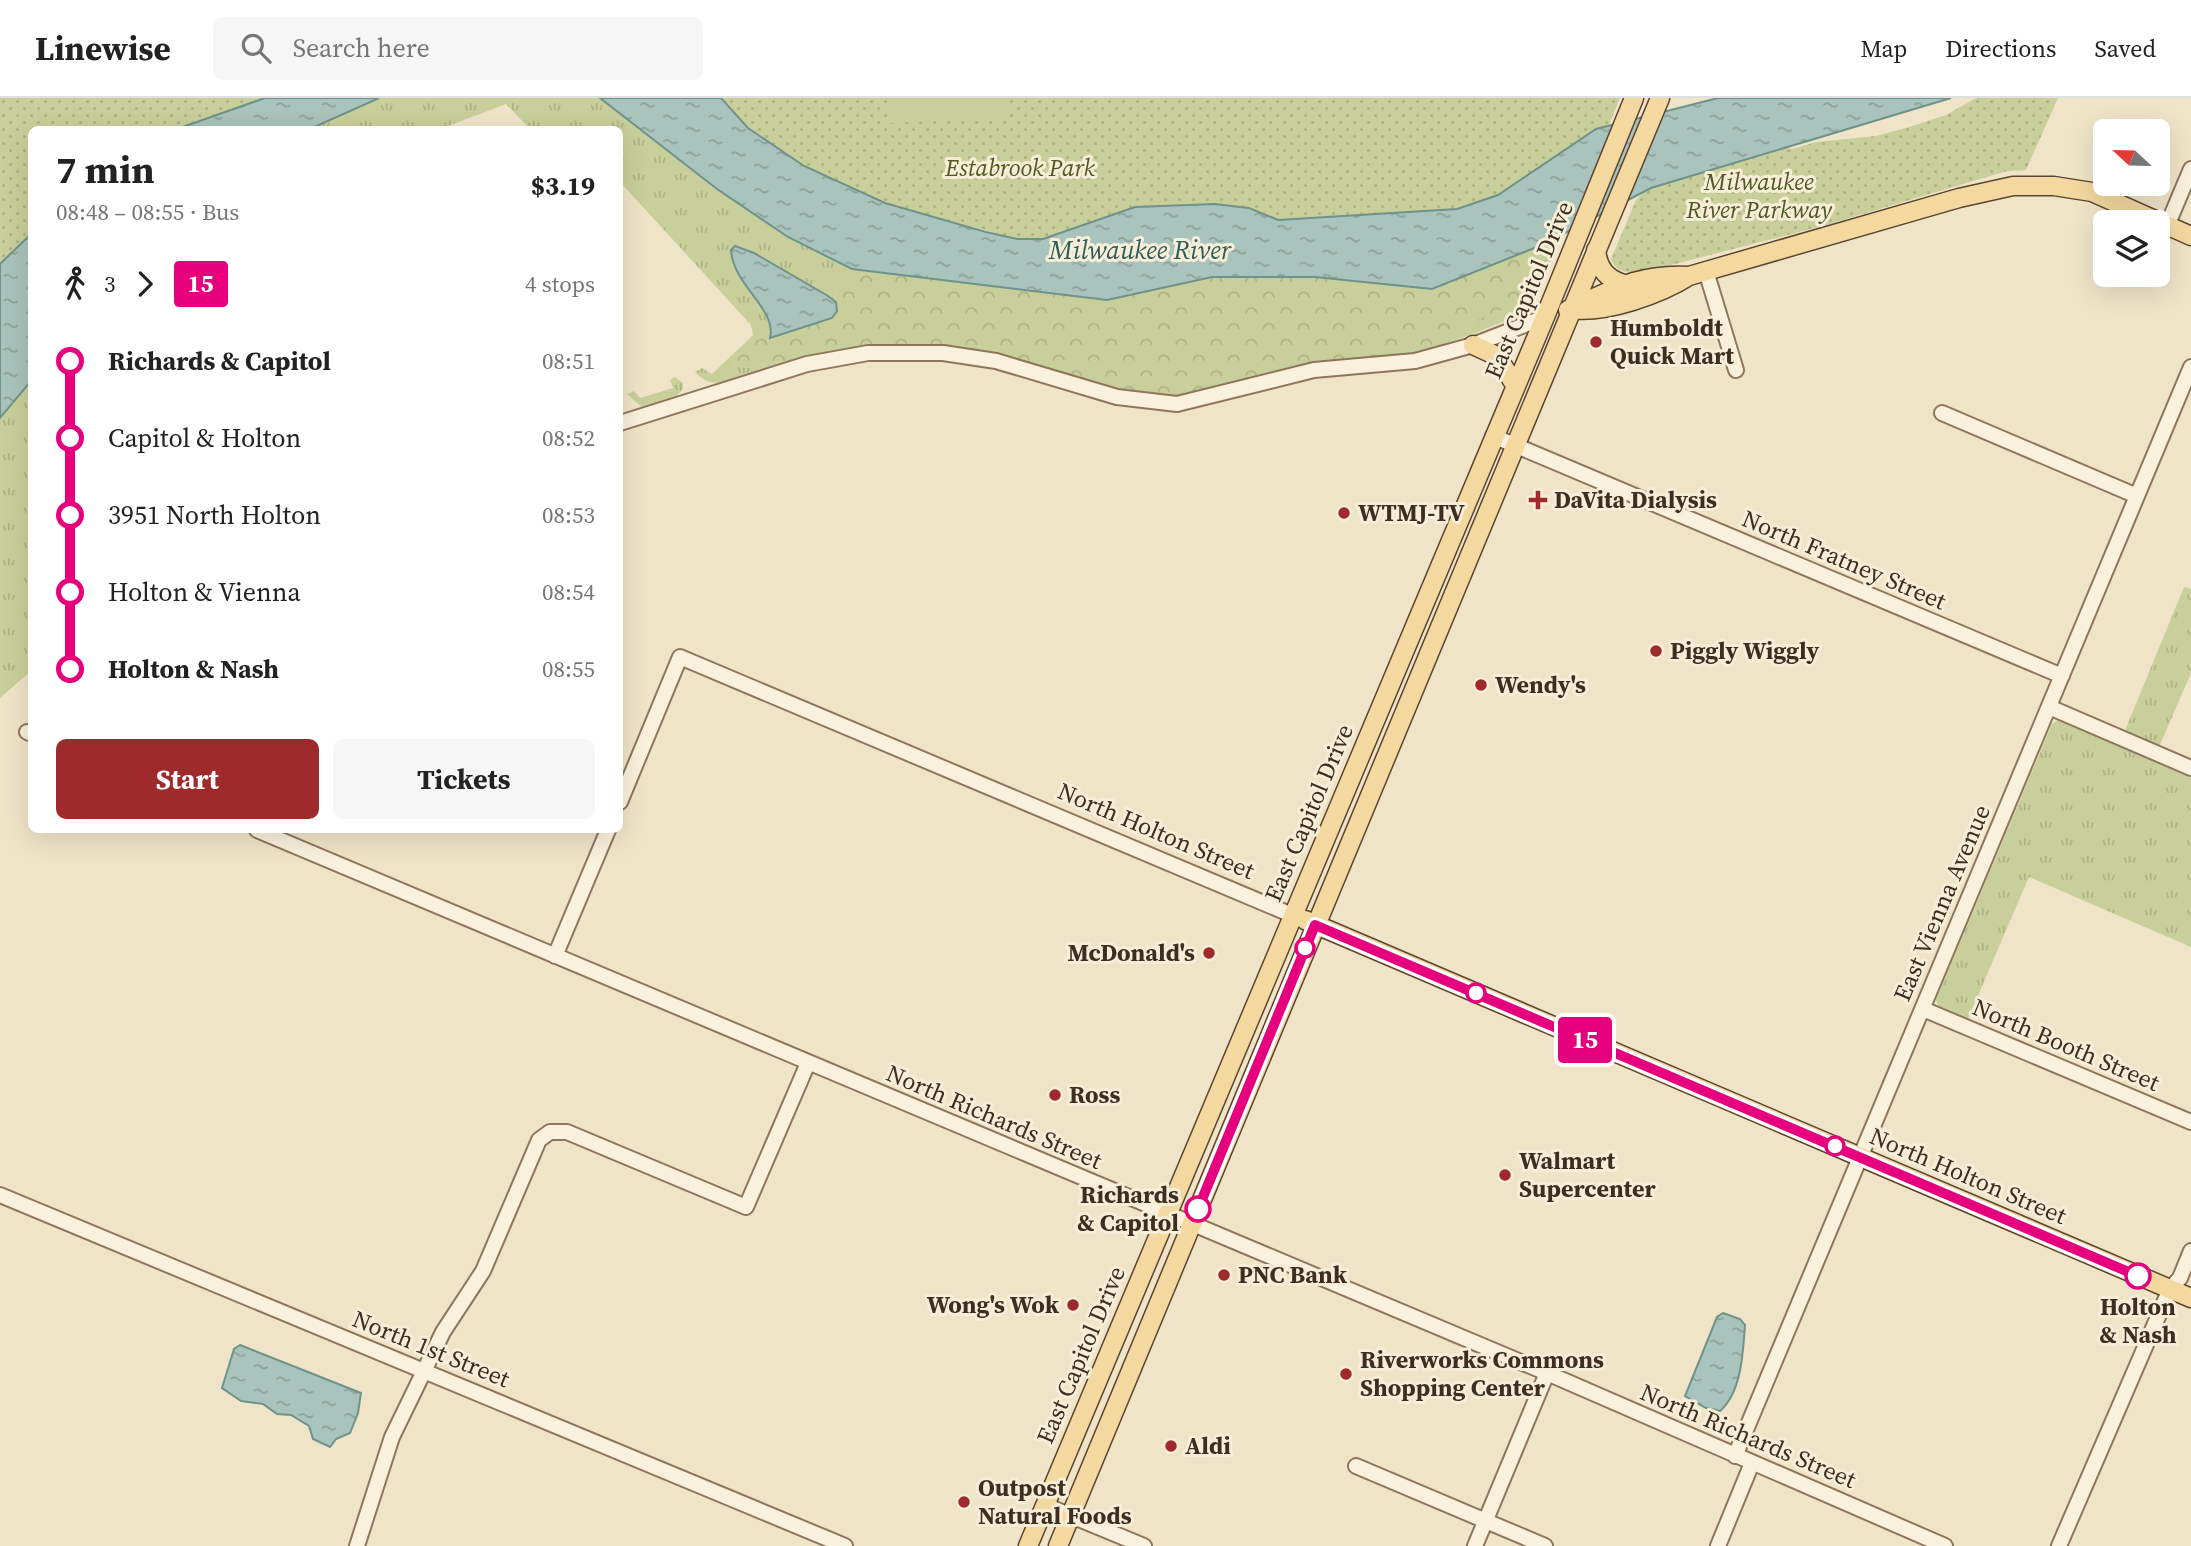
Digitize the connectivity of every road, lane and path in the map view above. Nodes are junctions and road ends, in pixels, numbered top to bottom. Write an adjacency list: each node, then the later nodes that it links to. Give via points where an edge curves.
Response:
1 (1634, 98): 12 (main road, East Capitol Drive)
2 (1660, 98): 8 (main road, East Capitol Drive)
3 (2191, 169): 5 (street)
4 (2132, 210): 9 (main road, via 2092,192 2013,186)
5 (2170, 219)
6 (2170, 227): 7 (main road)
7 (2191, 236)
8 (1596, 250): 10 (main road, via 1601,270); 11 (main road, East Capitol Drive)
9 (1698, 273): 10 (main road); 11 (main road, via 1668,290 1587,311); 15 (street)
10 (1624, 284): 11 (main road)
11 (1571, 309): 12 (main road); 20 (main road, East Capitol Drive)
12 (1545, 317): 13 (street); 16 (main road, East Capitol Drive)
13 (1473, 345): 16 (main road, via 1497,356); 18 (street, via 1415,361 1314,370 1213,398 1162,405 1118,397 996,361 943,353 868,353 807,364)
14 (2191, 367): 21 (street, East Vienna Avenue)
15 (1736, 370)
16 (1515, 385): 19 (main road, East Capitol Drive)
17 (1942, 413): 21 (street)
18 (623, 422)
19 (1493, 436): 20 (street, North Fratney Street); 28 (main road, East Capitol Drive)
20 (1514, 445): 22 (street, North Fratney Street); 29 (main road, East Capitol Drive)
21 (2137, 496): 22 (street, East Vienna Avenue)
22 (2062, 676): 23 (street, East Vienna Avenue)
23 (2049, 707): 24 (street); 31 (street, East Vienna Avenue)
24 (2191, 768)
25 (623, 795): 28 (street, North Holton Street, via 680,657)
26 (264, 833): 30 (street, North Richards Street)
27 (607, 833): 30 (street)
28 (1292, 915): 29 (main road, North Holton Street); 36 (main road, East Capitol Drive)
29 (1315, 925): 34 (main road, North Holton Street); 37 (main road, East Capitol Drive)
30 (555, 956): 32 (street, North Richards Street)
31 (1923, 1009): 33 (street, North Booth Street); 34 (street, East Vienna Avenue)
32 (808, 1063): 36 (street, North Richards Street); 41 (street, via 747,1207 567,1132 550,1132 539,1140 483,1271 443,1332)
33 (2191, 1122)
34 (1861, 1157): 39 (main road, North Holton Street); 43 (street, East Vienna Avenue)
35 (0, 1195): 41 (street, North 1st Street)
36 (1167, 1214): 37 (street, North Richards Street); 46 (main road, East Capitol Drive)
37 (1191, 1224): 42 (street, North Richards Street); 47 (main road, East Capitol Drive)
38 (2191, 1251): 39 (street)
39 (2170, 1289): 40 (main road, North Holton Street); 58 (street)
40 (2191, 1298)
41 (425, 1371): 49 (street, via 392,1437); 50 (street, North 1st Street)
42 (1547, 1373): 43 (street, North Richards Street); 48 (street)
43 (1735, 1456): 44 (street, North Richards Street)
44 (1752, 1463): 56 (street); 57 (street, North Richards Street)
45 (1356, 1466): 48 (street)
46 (1045, 1505): 47 (street); 51 (main road, East Capitol Drive)
47 (1071, 1516): 52 (main road, East Capitol Drive); 53 (street)
48 (1485, 1521): 54 (street); 55 (street)
49 (357, 1546)
50 (845, 1546)
51 (1028, 1546)
52 (1058, 1546)
53 (1144, 1546)
54 (1475, 1546)
55 (1545, 1546)
56 (1718, 1546)
57 (1945, 1546)
58 (2059, 1546)

